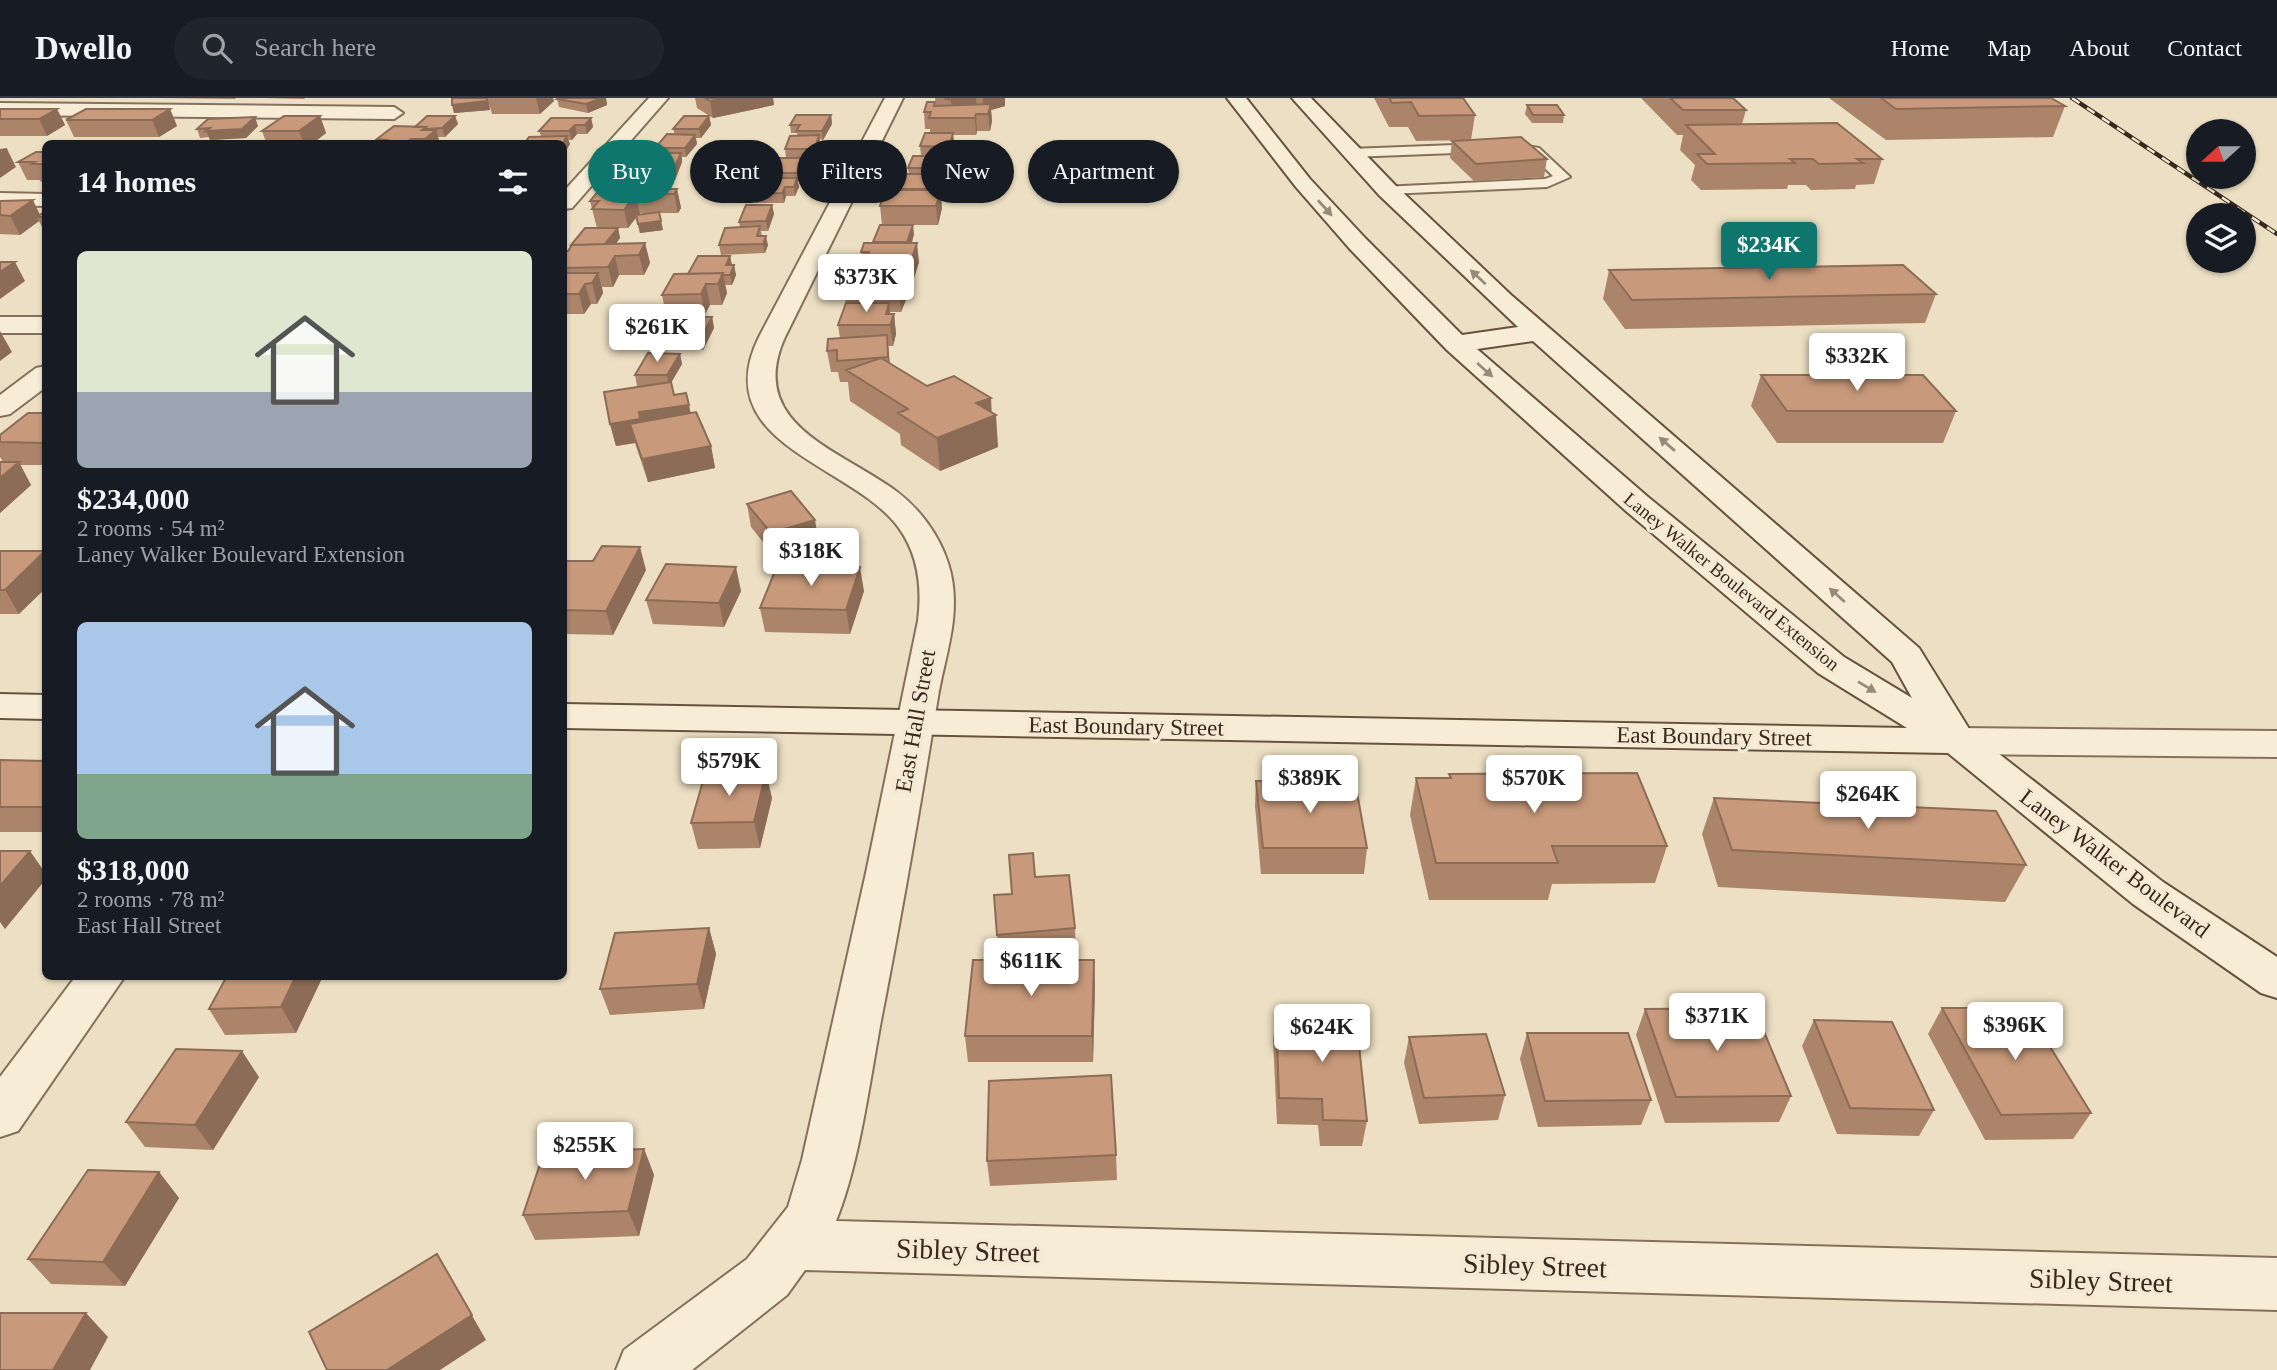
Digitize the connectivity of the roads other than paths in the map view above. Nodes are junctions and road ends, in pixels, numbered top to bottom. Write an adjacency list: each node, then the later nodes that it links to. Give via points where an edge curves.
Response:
1 (659, 98): 13 (main road)
2 (894, 98): 23 (main road, East Hall Street, via 774,332 760,372 765,404 777,421 793,438 903,513 931,557 938,597)
3 (1236, 98): 17 (main road, Laney Walker Boulevard Extension, one-way to 17, via 1307,173 1358,244)
4 (1301, 98): 8 (main road)
5 (0, 109): 6 (main road, via 399,109)
6 (374, 128)
7 (1414, 150): 8 (lane); 9 (lane); 9 (lane, via 1508,147 1534,151 1563,177 1548,183)
8 (1353, 164): 10 (main road)
9 (1449, 187): 10 (lane)
10 (1387, 190): 16 (main road, one-way to 10)
11 (0, 199): 12 (main road)
12 (42, 200)
13 (567, 200)
14 (0, 324): 15 (main road)
15 (42, 325)
16 (1538, 332): 17 (main road); 24 (main road, one-way to 16, via 1906,656)
17 (1456, 344): 24 (main road, Laney Walker Boulevard Extension, one-way to 24, via 1637,504 1831,665)
18 (42, 377): 19 (main road)
19 (0, 408)
20 (0, 706): 21 (main road)
21 (42, 706)
22 (567, 716): 23 (main road, East Boundary Street)
23 (916, 722): 24 (main road, East Boundary Street); 29 (main road, East Hall Street, via 828,1160 811,1218)
24 (1956, 741): 25 (main road, East Boundary Street); 27 (main road, Laney Walker Boulevard, via 2148,893)
25 (2277, 744)
26 (99, 980): 28 (main road)
27 (2277, 980)
28 (0, 1116)
29 (792, 1245): 30 (main road, Sibley Street); 31 (main road, East Hall Street, via 767,1277)
30 (2277, 1284)
31 (645, 1370)

